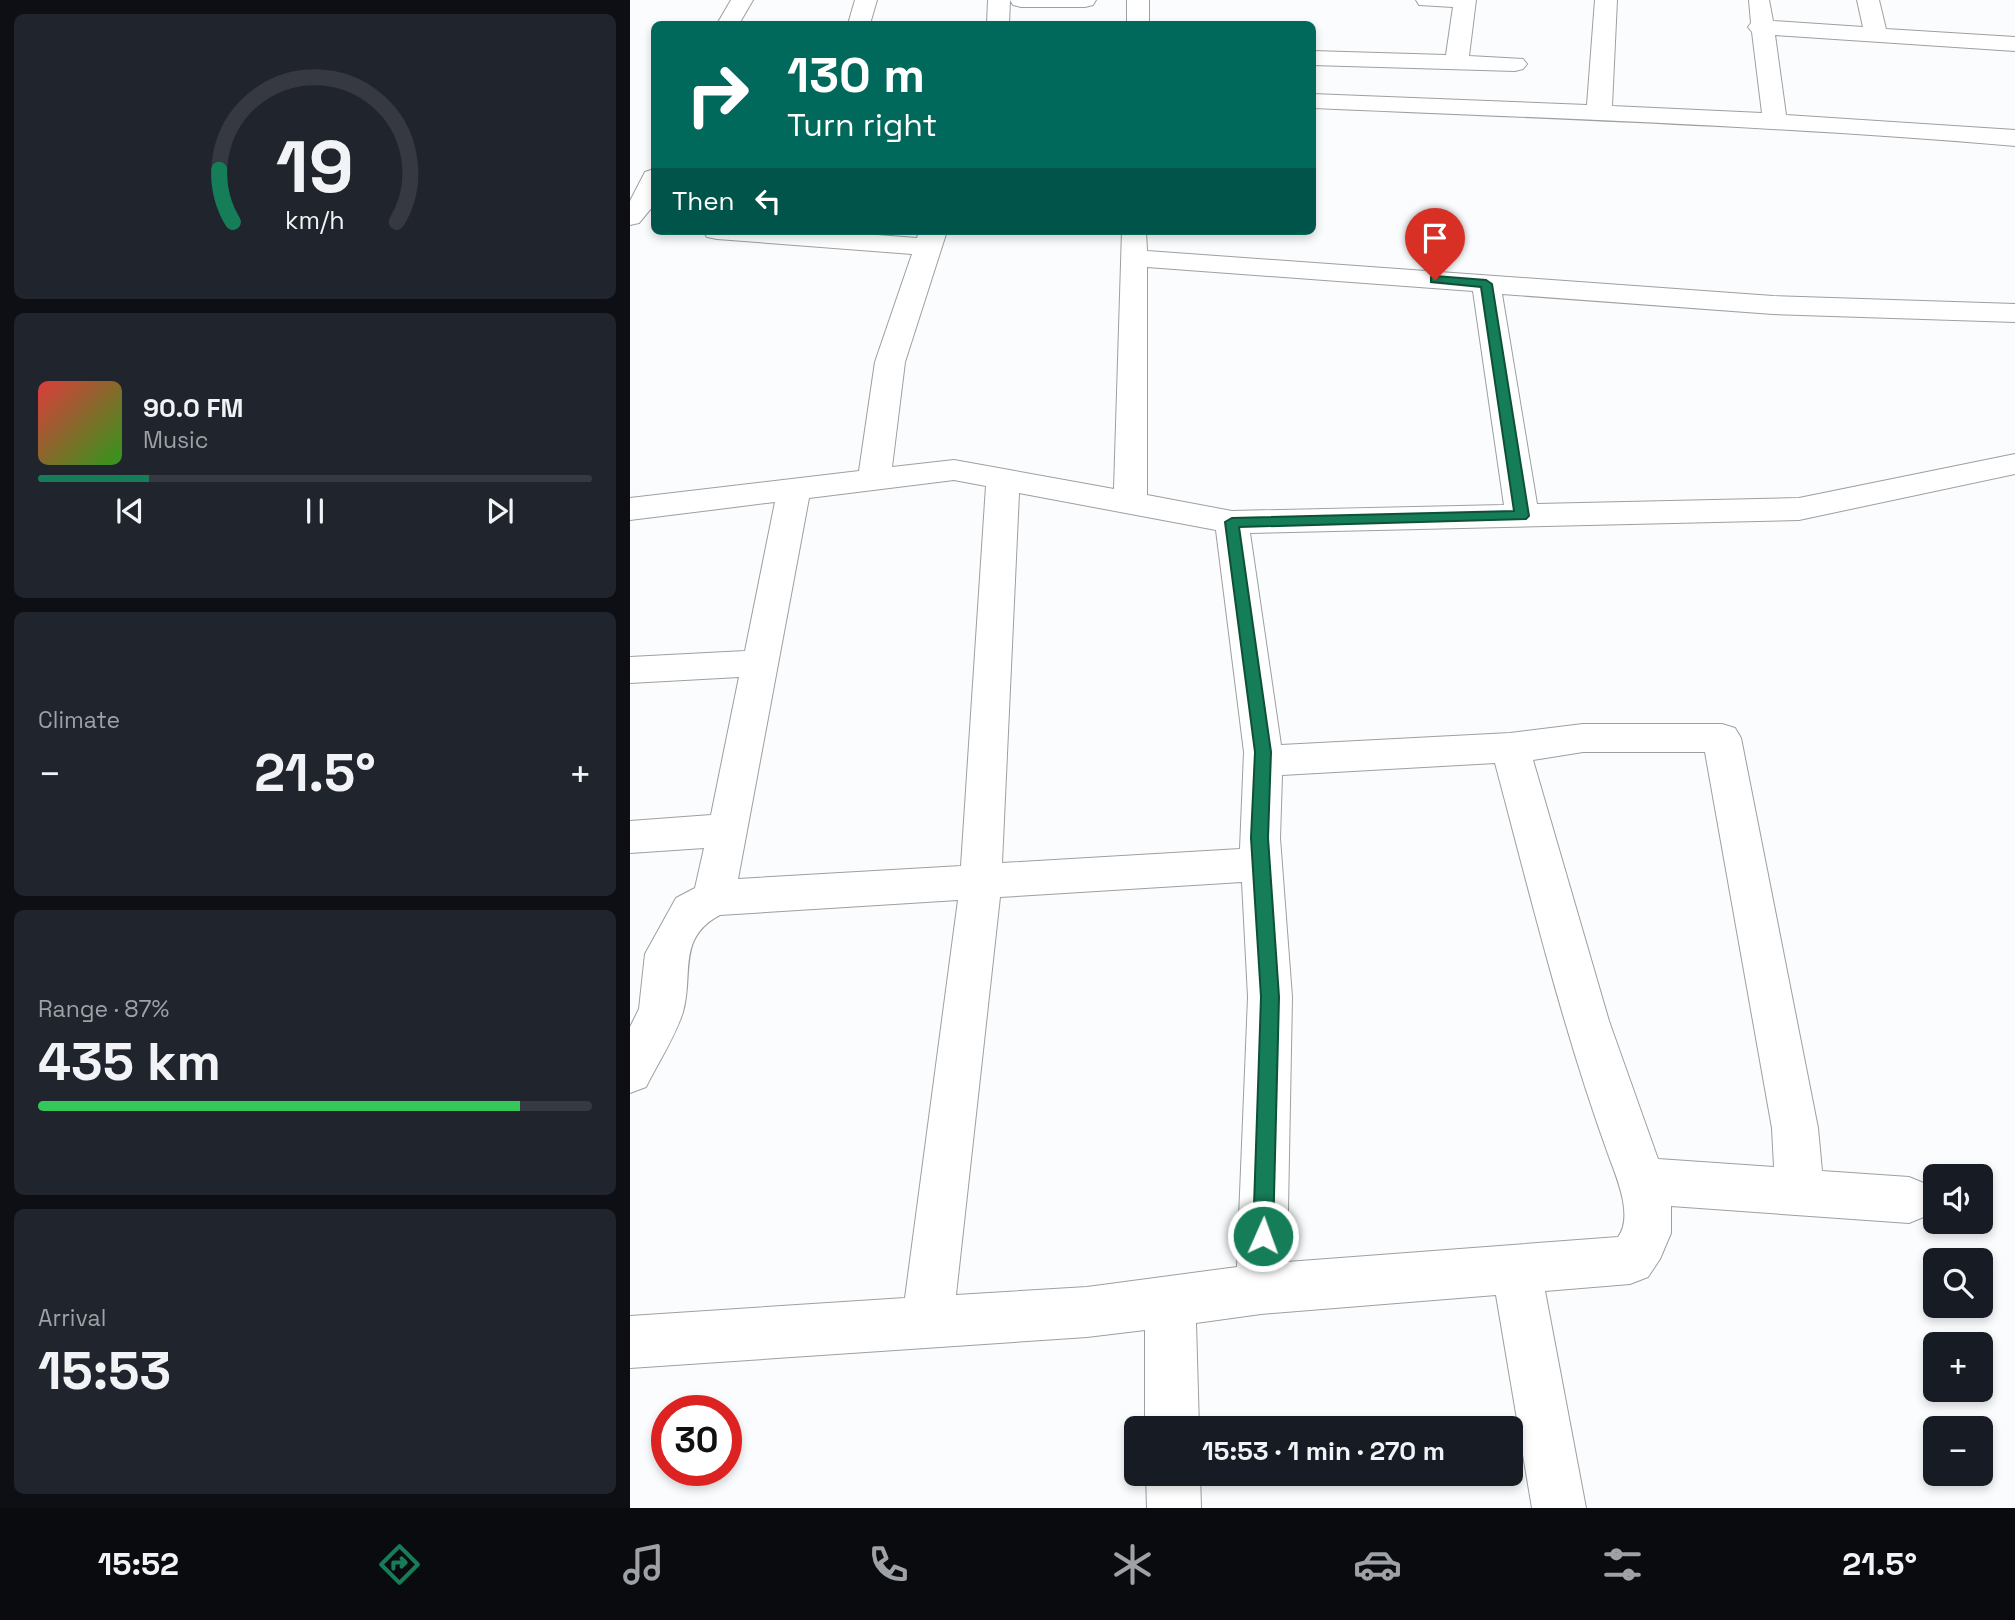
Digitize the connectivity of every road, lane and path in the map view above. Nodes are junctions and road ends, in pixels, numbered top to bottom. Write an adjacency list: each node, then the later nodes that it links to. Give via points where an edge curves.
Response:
1 (742, 0): 12 (street)
2 (866, 0): 13 (street)
3 (999, 0): 14 (street)
4 (1021, 0): 5 (street)
5 (1085, 0)
6 (1138, 0): 15 (street)
7 (1427, 0): 11 (street)
8 (1606, 0): 23 (street)
9 (1759, 0): 16 (street)
10 (1868, 0): 17 (street)
11 (1465, 1): 20 (street)
12 (730, 21)
13 (860, 21)
14 (998, 21)
15 (1138, 21)
16 (1761, 27): 17 (street); 24 (street)
17 (1876, 34): 18 (street)
18 (2015, 44)
19 (1316, 58): 20 (street)
20 (1456, 63): 21 (street)
21 (1515, 64)
22 (1316, 101): 23 (street)
23 (1599, 113): 24 (street)
24 (1775, 122): 25 (street)
25 (2015, 138)
26 (651, 184): 27 (street, via 640,208)
27 (630, 217)
28 (630, 223): 29 (street)
29 (651, 226)
30 (824, 235): 31 (street)
31 (930, 239): 37 (street, via 890,362)
32 (1134, 244): 33 (street); 39 (street)
33 (1486, 284): 34 (street, via 1773,305); 41 (street)
34 (2015, 313)
35 (2015, 464): 41 (street, via 1799,509)
36 (1003, 479): 37 (street, via 954,470); 39 (street); 50 (street)
37 (874, 480): 38 (street)
38 (794, 489): 40 (street); 43 (street)
39 (1130, 503): 42 (street)
40 (630, 509)
41 (1522, 516): 42 (street)
42 (1232, 522): 46 (street)
43 (760, 663): 44 (street); 47 (street)
44 (630, 670)
45 (1510, 748): 46 (street); 53 (street, via 1578,991); 54 (street, via 1583,738 1722,738 1795,1128)
46 (1263, 761): 49 (street)
47 (728, 830): 48 (street); 51 (street)
48 (630, 837)
49 (1261, 864): 50 (street); 57 (street, via 1270,997)
50 (981, 882): 51 (street); 59 (street)
51 (714, 898): 52 (street, via 691,910 666,954 662,1011)
52 (630, 1072)
53 (1642, 1181): 54 (street); 56 (street, via 1649,1212 1643,1247 1630,1260)
54 (1800, 1193): 55 (street)
55 (1909, 1200)
56 (1516, 1269): 57 (street); 64 (street)
57 (1261, 1289): 58 (street)
58 (1170, 1301): 59 (street); 61 (street)
59 (927, 1323): 60 (street)
60 (630, 1342)
61 (1172, 1416)
62 (1173, 1486): 63 (street)
63 (1174, 1508)
64 (1559, 1508)

